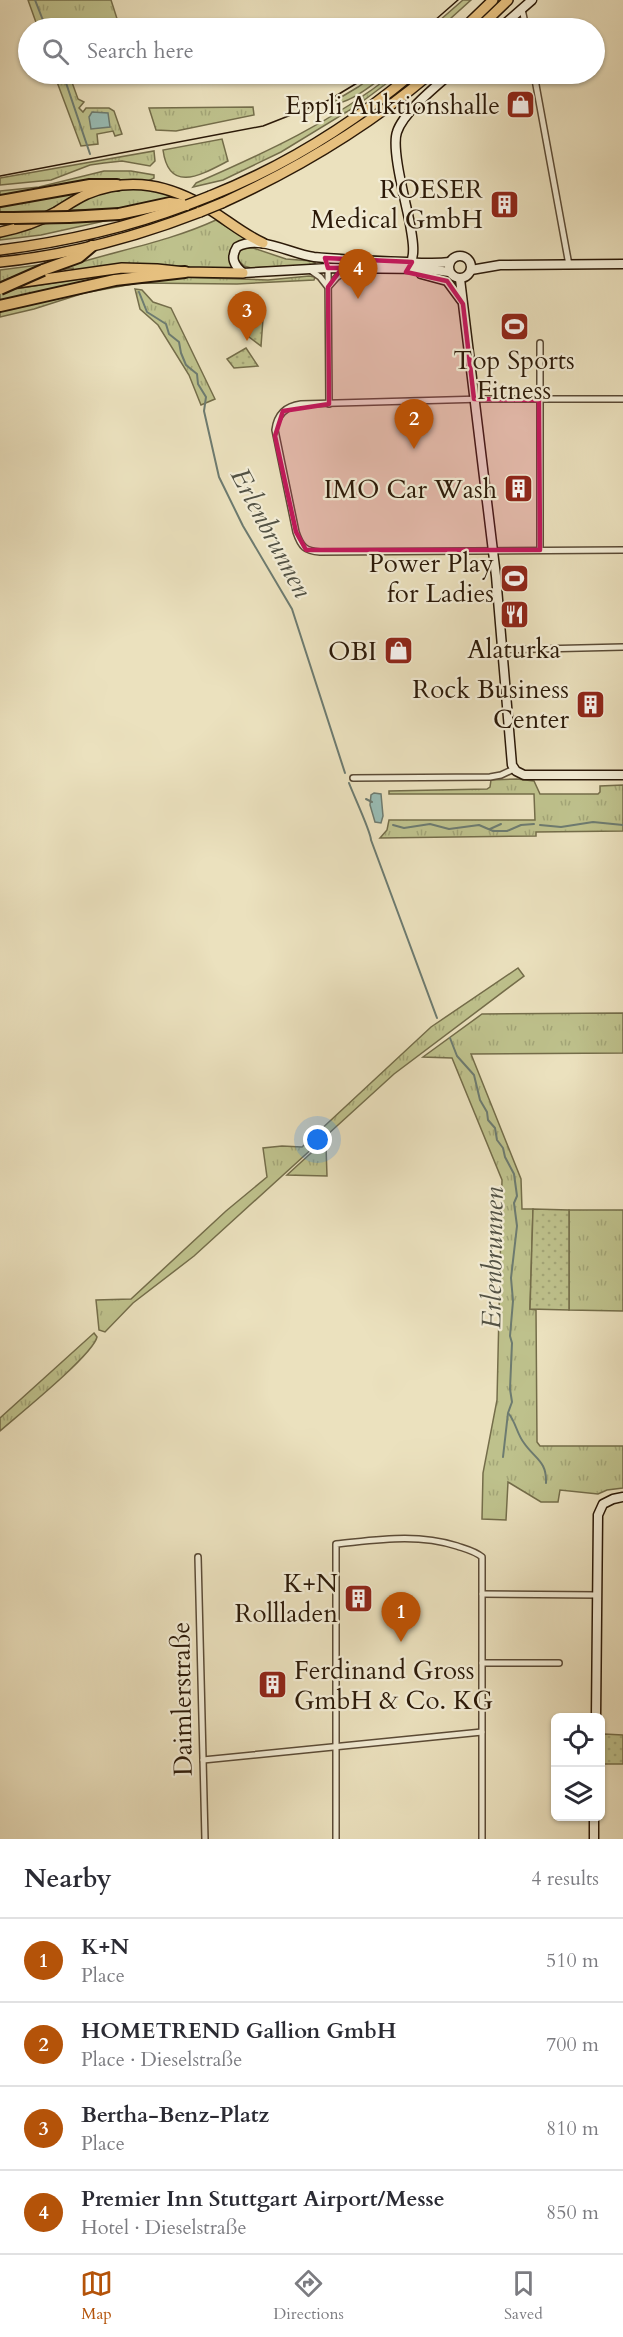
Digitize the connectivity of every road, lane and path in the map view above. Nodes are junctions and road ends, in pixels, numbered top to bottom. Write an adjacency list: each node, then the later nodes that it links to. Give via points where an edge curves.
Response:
1 (493, 0): 5 (highway)
2 (508, 0): 6 (highway)
3 (532, 0): 4 (main road)
4 (522, 9): 7 (main road); 8 (street)
5 (474, 18)
6 (489, 18)
7 (512, 18)
8 (524, 18)
9 (399, 84): 15 (highway, bridge, via 316,142 254,176)
10 (417, 84): 19 (highway, bridge, via 322,151 267,182 161,227)
11 (440, 84): 26 (main road, via 405,119 395,140 413,254)
12 (536, 84): 25 (street)
13 (117, 184): 14 (highway); 17 (highway, via 88,194 30,224); 18 (highway, via 174,191)
14 (0, 201)
15 (187, 205): 16 (highway, bridge, via 170,203 119,214); 20 (highway, via 95,233)
16 (0, 218)
17 (0, 232)
18 (263, 243): 21 (main road); 33 (main road, via 243,243 237,247 232,257)
19 (93, 246): 22 (highway); 34 (highway, bridge, via 79,257)
20 (0, 250)
21 (326, 258): 26 (main road); 27 (street)
22 (0, 261)
23 (450, 262): 26 (main road); 30 (main road, via 460,256); 32 (main road)
24 (623, 264): 25 (main road)
25 (568, 265): 30 (main road, via 500,265)
26 (406, 267): 28 (main road); 32 (main road); 36 (main road, via 447,281)
27 (328, 268): 28 (main road); 29 (main road); 35 (street)
28 (351, 268): 35 (street)
29 (307, 269): 33 (main road); 35 (street, via 321,277)
30 (467, 271): 32 (main road, via 454,277); 36 (main road)
31 (185, 272): 33 (highway); 34 (highway, via 105,269); 37 (highway, via 115,280)
32 (449, 272)
33 (243, 273)
34 (0, 287)
35 (328, 287): 42 (street)
36 (463, 304): 41 (main road)
37 (0, 306)
38 (540, 343): 39 (street)
39 (539, 399): 40 (street); 41 (street); 44 (street)
40 (623, 399)
41 (474, 400): 42 (street); 43 (main road)
42 (329, 404): 43 (street, via 302,404 286,409 275,427 302,546 310,551)
43 (493, 550): 44 (street); 47 (main road)
44 (540, 550): 45 (street)
45 (623, 550)
46 (623, 647): 47 (street)
47 (502, 650): 48 (main road)
48 (514, 768): 49 (main road, via 529,776); 50 (street, via 490,777)
49 (623, 775)
50 (353, 778)
51 (623, 1497): 54 (main road, via 607,1501 598,1513)
52 (198, 1557): 60 (street, Daimlerstraße)
53 (482, 1594): 54 (street); 55 (street); 59 (street, via 482,1557 469,1550 415,1538 336,1544)
54 (597, 1595): 57 (main road)
55 (482, 1663): 56 (street); 58 (street)
56 (560, 1663)
57 (596, 1713)
58 (482, 1732): 59 (street); 64 (street)
59 (336, 1747): 60 (street); 63 (street)
60 (203, 1760): 62 (street, Daimlerstraße)
61 (594, 1821): 65 (main road)
62 (205, 1839)
63 (336, 1839)
64 (482, 1839)
65 (594, 1839)

